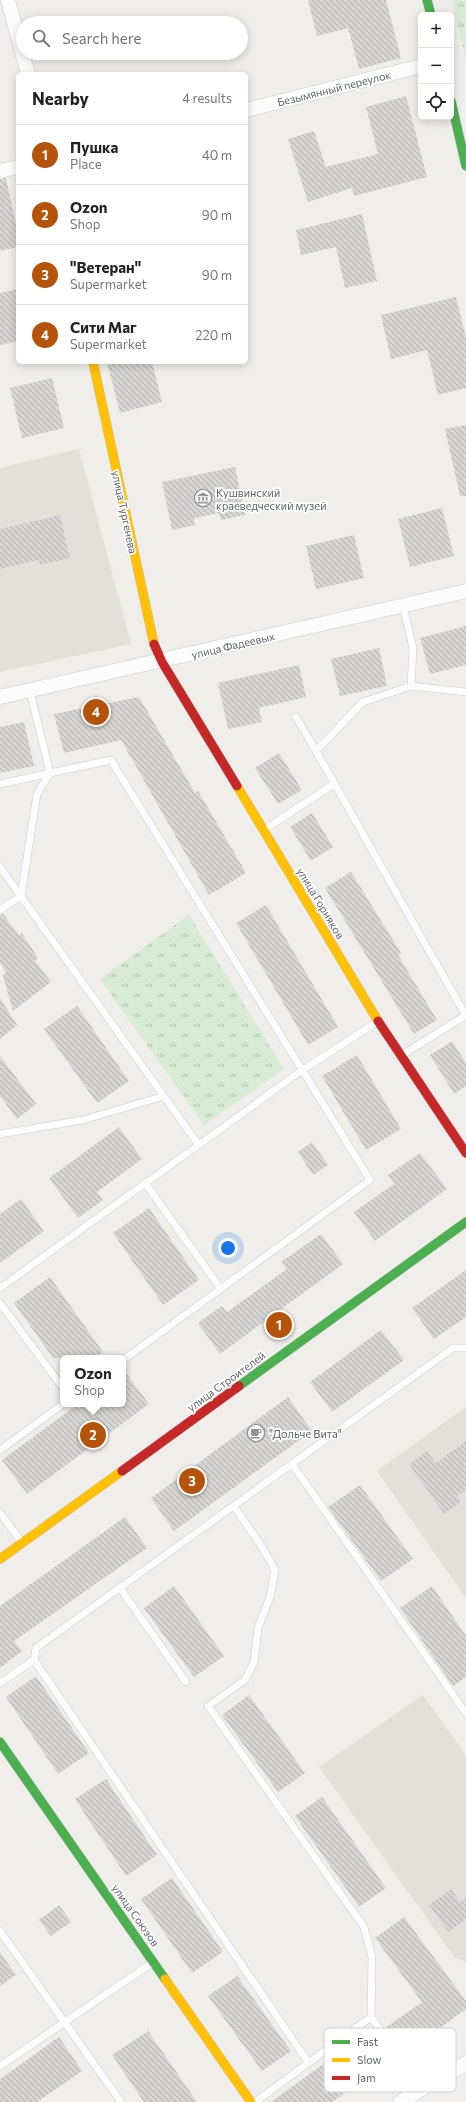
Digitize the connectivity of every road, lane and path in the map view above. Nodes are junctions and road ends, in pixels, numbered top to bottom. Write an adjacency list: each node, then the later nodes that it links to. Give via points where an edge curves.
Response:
1 (8, 0): 4 (street)
2 (427, 0): 3 (street)
3 (430, 12)
4 (16, 30)
5 (24, 60): 7 (street)
6 (418, 67): 8 (street, Безымянный переулок)
7 (27, 72)
8 (248, 109)
9 (454, 114): 10 (street)
10 (466, 166)
11 (16, 167): 12 (street)
12 (0, 171)
13 (93, 364): 16 (street, улица Тургенева, via 155,647)
14 (466, 591): 15 (street, улица Фадеевых)
15 (403, 605): 16 (street, улица Фадеевых); 17 (lane, via 413,648)
16 (162, 662): 18 (street, улица Фадеевых); 26 (street, улица Горняков)
17 (411, 686): 19 (lane); 22 (lane, via 363,702)
18 (30, 691): 20 (street, улица Фадеевых); 23 (lane)
19 (466, 692)
20 (0, 697)
21 (296, 717): 22 (lane)
22 (316, 751): 25 (lane)
23 (50, 773): 24 (lane); 28 (lane, via 37,794); 33 (lane, via 111,760)
24 (0, 784)
25 (334, 784): 26 (lane); 30 (lane)
26 (264, 831): 31 (street, улица Горняков)
27 (0, 867): 28 (lane)
28 (21, 896): 29 (lane); 34 (lane)
29 (0, 910)
30 (466, 1016): 32 (lane)
31 (378, 1021): 32 (street, улица Горняков); 33 (lane)
32 (402, 1055): 37 (street, улица Горняков)
33 (301, 1071): 36 (lane); 41 (lane, via 370,1180)
34 (164, 1096): 35 (lane, via 83,1120); 36 (lane)
35 (0, 1134)
36 (198, 1144): 38 (lane)
37 (466, 1153)
38 (145, 1183): 40 (lane); 41 (lane)
39 (466, 1222): 51 (street, улица Строителей)
40 (0, 1288)
41 (221, 1288): 44 (lane)
42 (0, 1303): 45 (lane)
43 (466, 1348): 48 (lane, via 453,1348)
44 (126, 1358)
45 (60, 1384)
46 (60, 1406): 47 (lane)
47 (0, 1450)
48 (292, 1464): 49 (lane); 57 (lane)
49 (234, 1506): 53 (lane); 61 (lane, via 275,1570 270,1597 258,1628 254,1662 244,1680 208,1706 364,1927 372,1957)
50 (0, 1513): 51 (lane)
51 (22, 1543): 52 (street, улица Строителей)
52 (0, 1559)
53 (120, 1588): 54 (lane, via 36,1648); 55 (lane)
54 (34, 1660): 56 (lane); 66 (lane)
55 (186, 1682)
56 (0, 1683)
57 (466, 1713)
58 (1, 1744): 60 (street, улица Союзов)
59 (0, 1931): 62 (lane)
60 (154, 1962): 62 (lane); 72 (street, улица Союзов)
61 (371, 2017): 63 (lane); 64 (lane)
62 (64, 2022): 68 (lane); 71 (lane)
63 (356, 2028)
64 (379, 2028)
65 (324, 2051): 66 (lane)
66 (308, 2062): 73 (lane)
67 (466, 2063): 69 (street)
68 (0, 2066)
69 (456, 2069)
70 (416, 2092): 74 (street)
71 (121, 2102)
72 (251, 2102)
73 (255, 2102)
74 (400, 2102)

